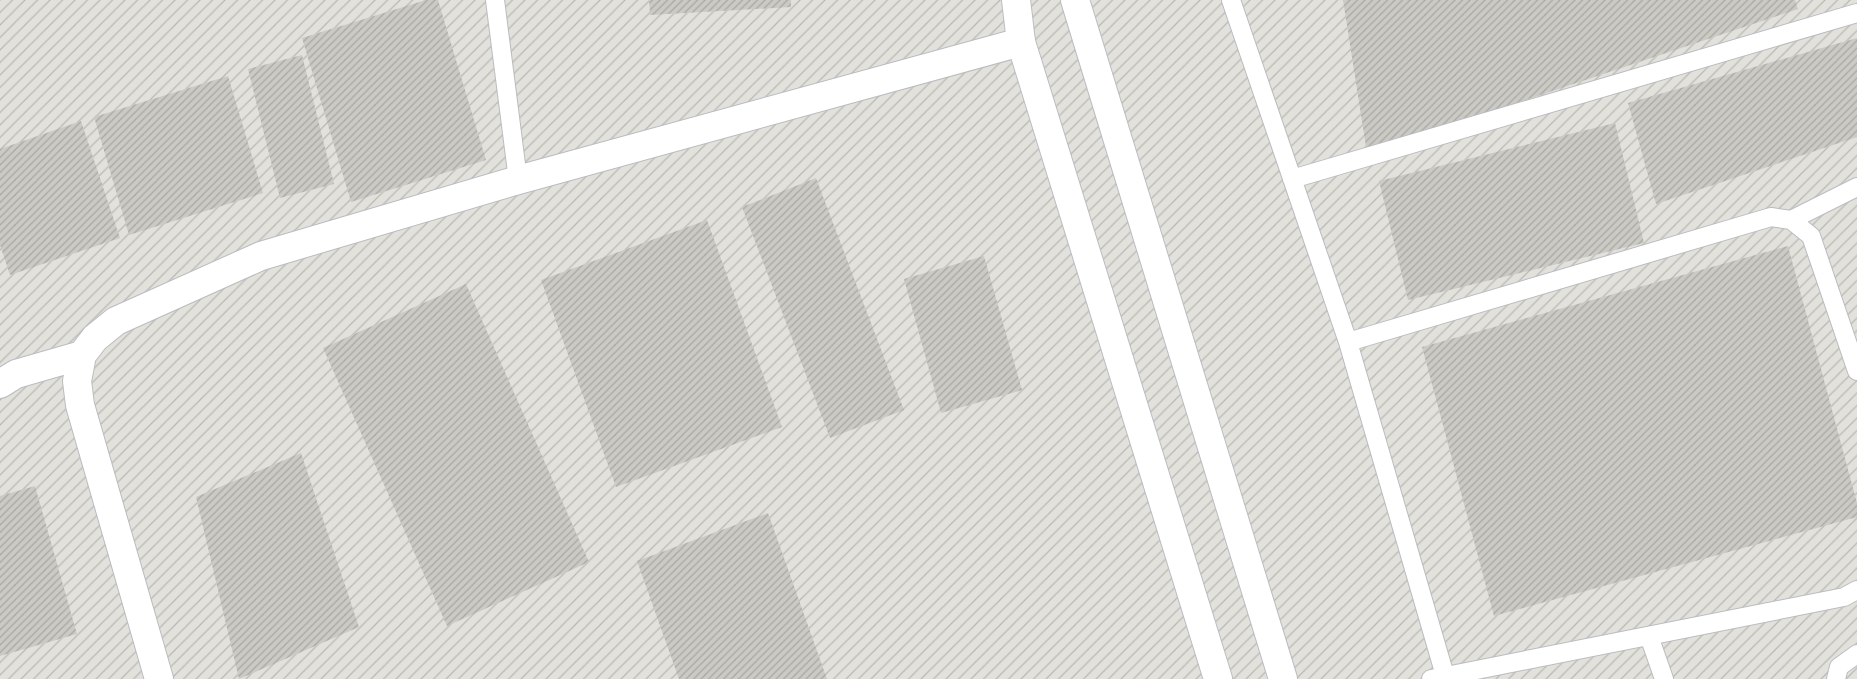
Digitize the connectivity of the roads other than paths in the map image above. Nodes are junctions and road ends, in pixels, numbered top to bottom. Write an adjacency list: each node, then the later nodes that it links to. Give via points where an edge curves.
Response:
1 (495, 0): 8 (lane)
2 (1016, 0): 6 (street)
3 (1075, 0): 21 (street)
4 (1231, 0): 7 (lane)
5 (1857, 13): 7 (lane)
6 (1021, 42): 8 (street); 20 (street)
7 (1292, 179): 11 (lane)
8 (518, 180): 12 (street, via 261,256 116,321 95,338)
9 (1857, 187): 10 (lane)
10 (1792, 220): 11 (lane, via 1771,217); 13 (lane, via 1810,236)
11 (1348, 342): 18 (lane)
12 (82, 355): 14 (street, via 16,374); 19 (street, via 76,381 80,405)
13 (1857, 371)
14 (0, 384)
15 (1857, 590): 16 (lane, via 1844,597)
16 (1649, 636): 18 (lane); 22 (lane)
17 (1857, 654): 23 (lane, via 1839,667)
18 (1441, 678)
19 (158, 679)
20 (1218, 679)
21 (1283, 679)
22 (1664, 679)
23 (1836, 679)

